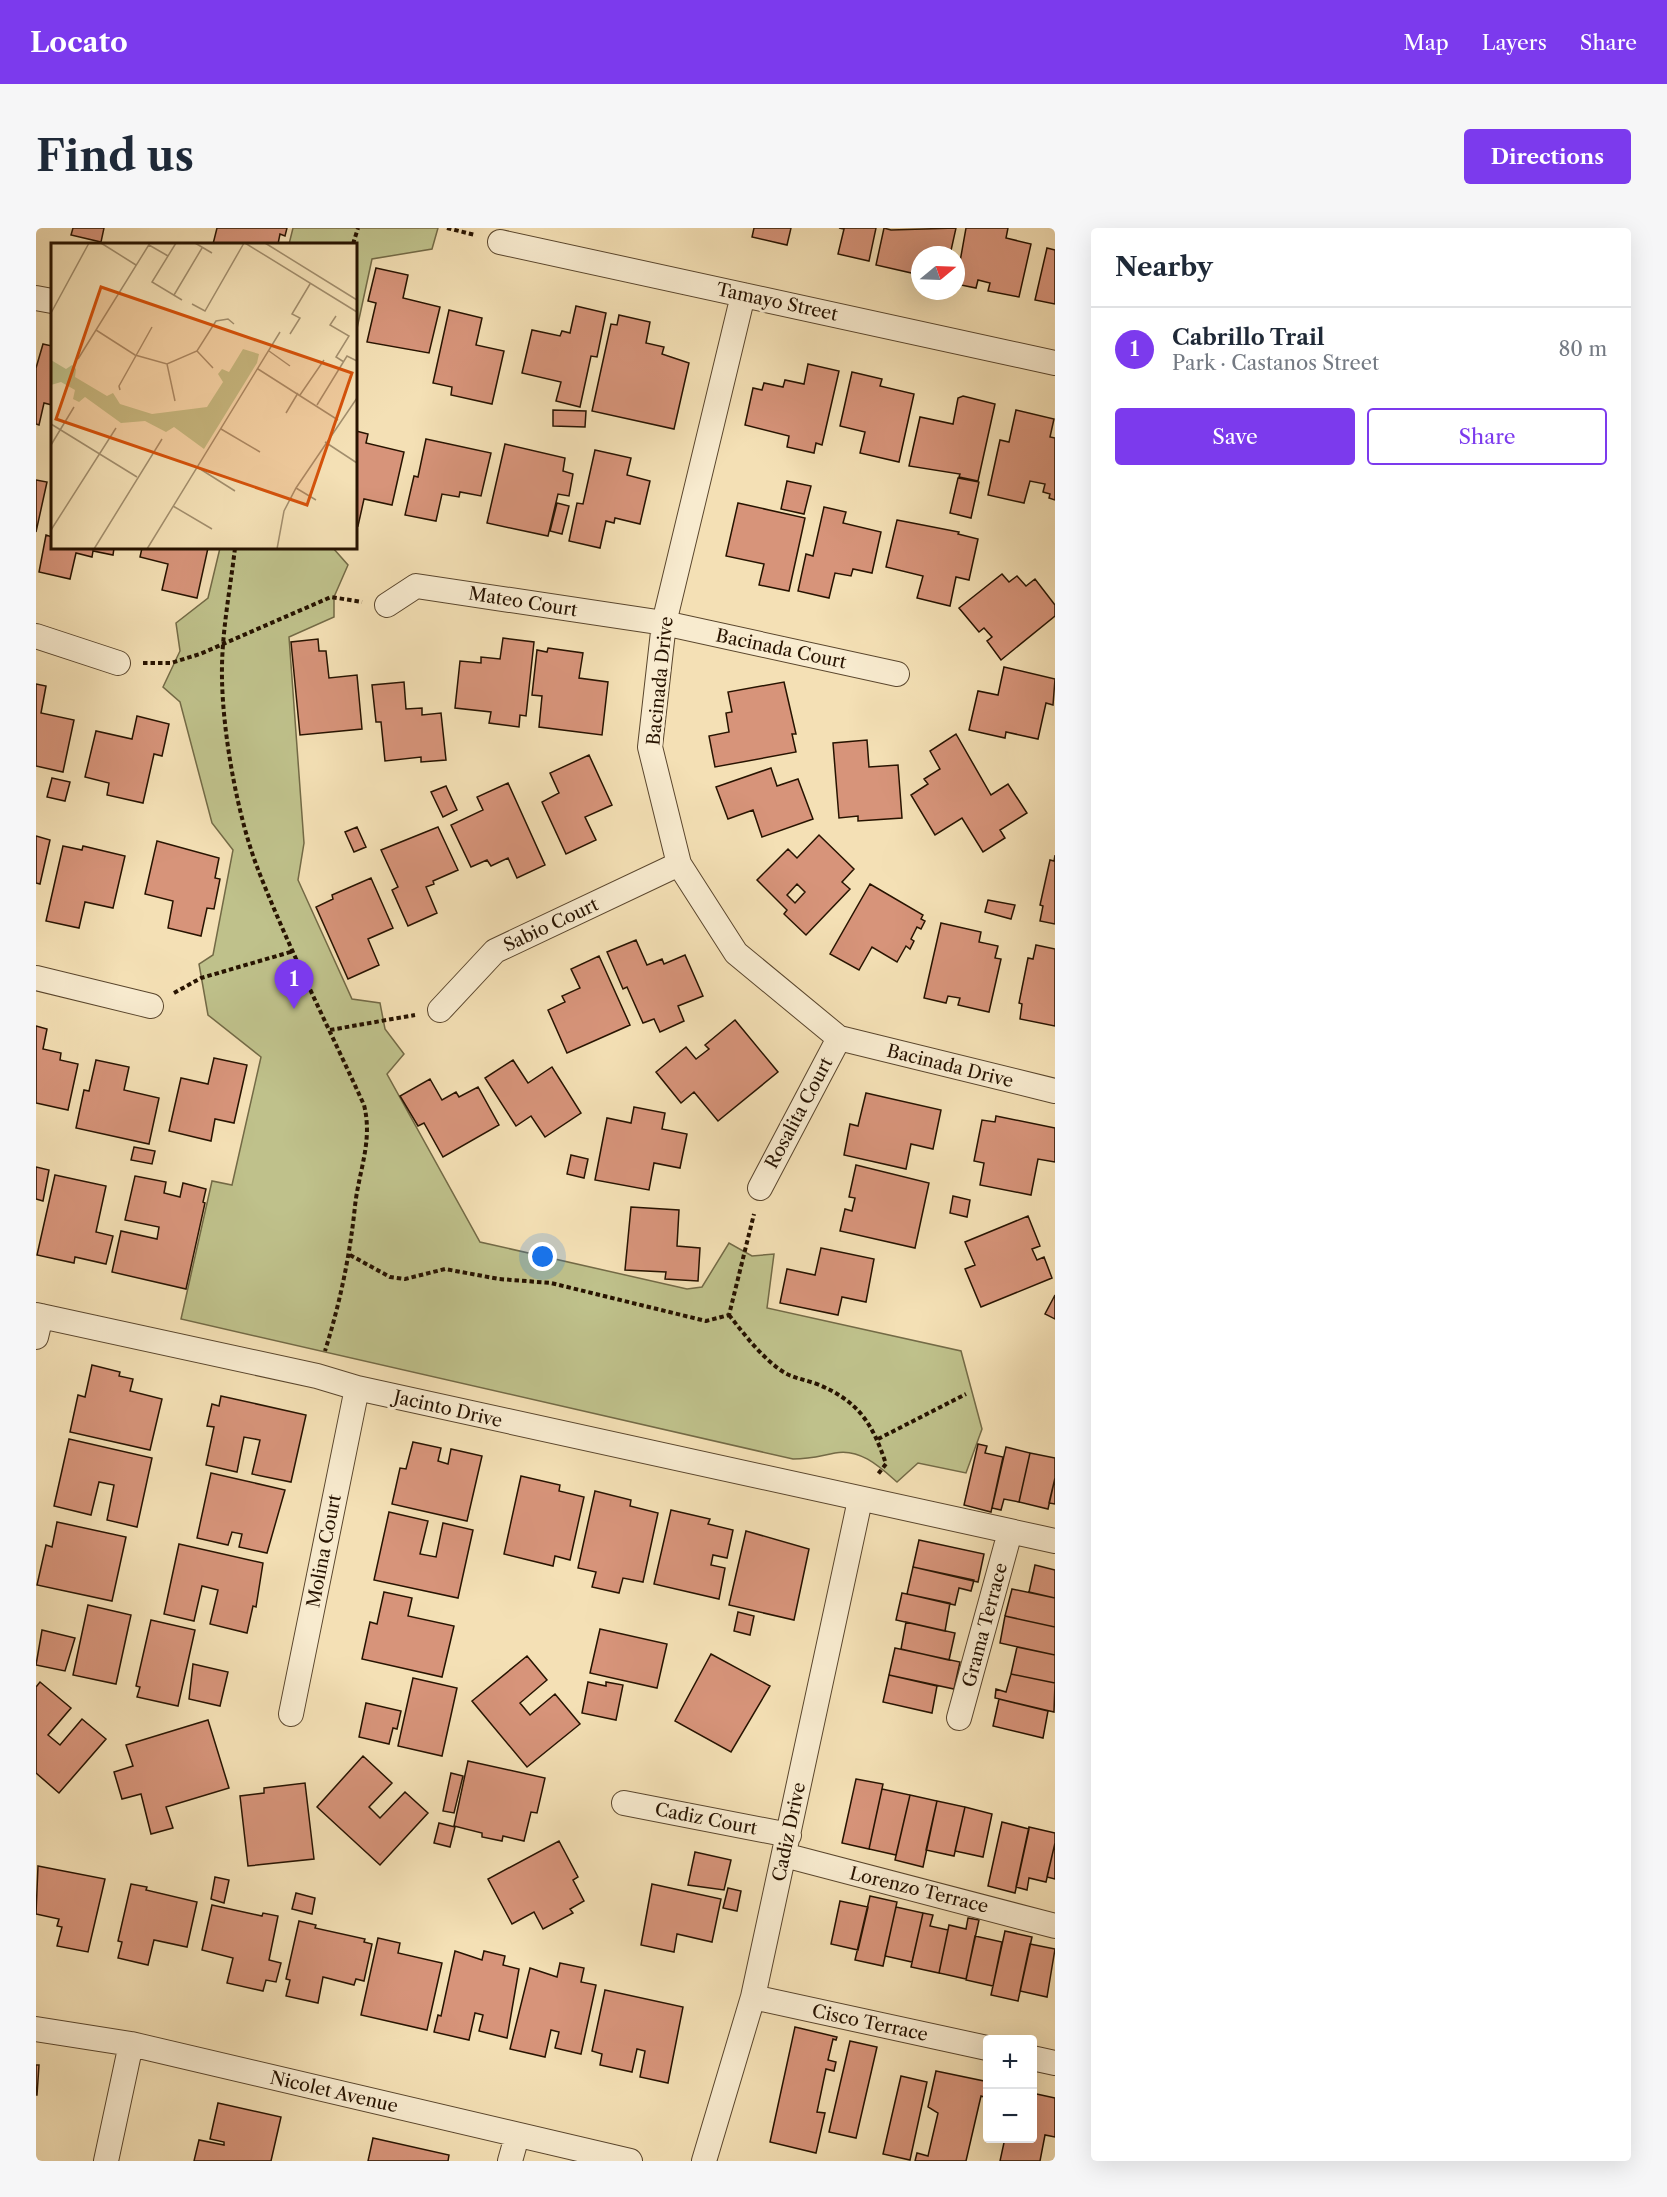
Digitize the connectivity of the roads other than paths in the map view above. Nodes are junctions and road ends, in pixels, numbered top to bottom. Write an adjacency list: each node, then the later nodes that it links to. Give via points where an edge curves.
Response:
1 (500, 242): 2 (street, Tamayo Street)
2 (742, 295): 5 (street, Tamayo Street); 7 (street, Bacinada Drive)
3 (36, 298): 4 (street)
4 (51, 301)
5 (1055, 363)
6 (387, 605): 7 (street, Mateo Court, via 416,586)
7 (664, 623): 10 (street, Bacinada Court); 11 (street, Bacinada Drive, via 650,747)
8 (36, 636): 9 (street)
9 (118, 663)
10 (897, 674)
11 (680, 864): 14 (street, Sabio Court, via 495,951); 15 (street, Bacinada Drive, via 736,953)
12 (36, 978): 13 (street)
13 (151, 1006)
14 (440, 1010)
15 (839, 1038): 16 (street, Bacinada Drive); 17 (street, Rosalita Court)
16 (1055, 1091)
17 (760, 1188)
18 (38, 1322): 19 (street, Jacinto Drive, via 317,1376)
19 (357, 1388): 20 (street, Jacinto Drive); 23 (street, Molina Court)
20 (860, 1500): 21 (street); 26 (street, Cadiz Drive)
21 (1010, 1532): 22 (street); 24 (street, Grama Terrace)
22 (1055, 1541)
23 (291, 1714)
24 (959, 1718)
25 (624, 1803): 26 (street, Cadiz Court)
26 (786, 1845): 27 (street, Lorenzo Terrace); 28 (street, Cadiz Drive)
27 (1055, 1926)
28 (753, 1997): 31 (street, Cisco Terrace); 38 (street, Cadiz Drive)
29 (36, 2029): 30 (street, Nicolet Avenue)
30 (131, 2044): 34 (street, Nicolet Avenue); 35 (street)
31 (983, 2047)
32 (1037, 2059): 33 (street)
33 (1055, 2063)
34 (517, 2136): 36 (street); 37 (street, Nicolet Avenue)
35 (106, 2161)
36 (510, 2161)
37 (630, 2161)
38 (704, 2161)

